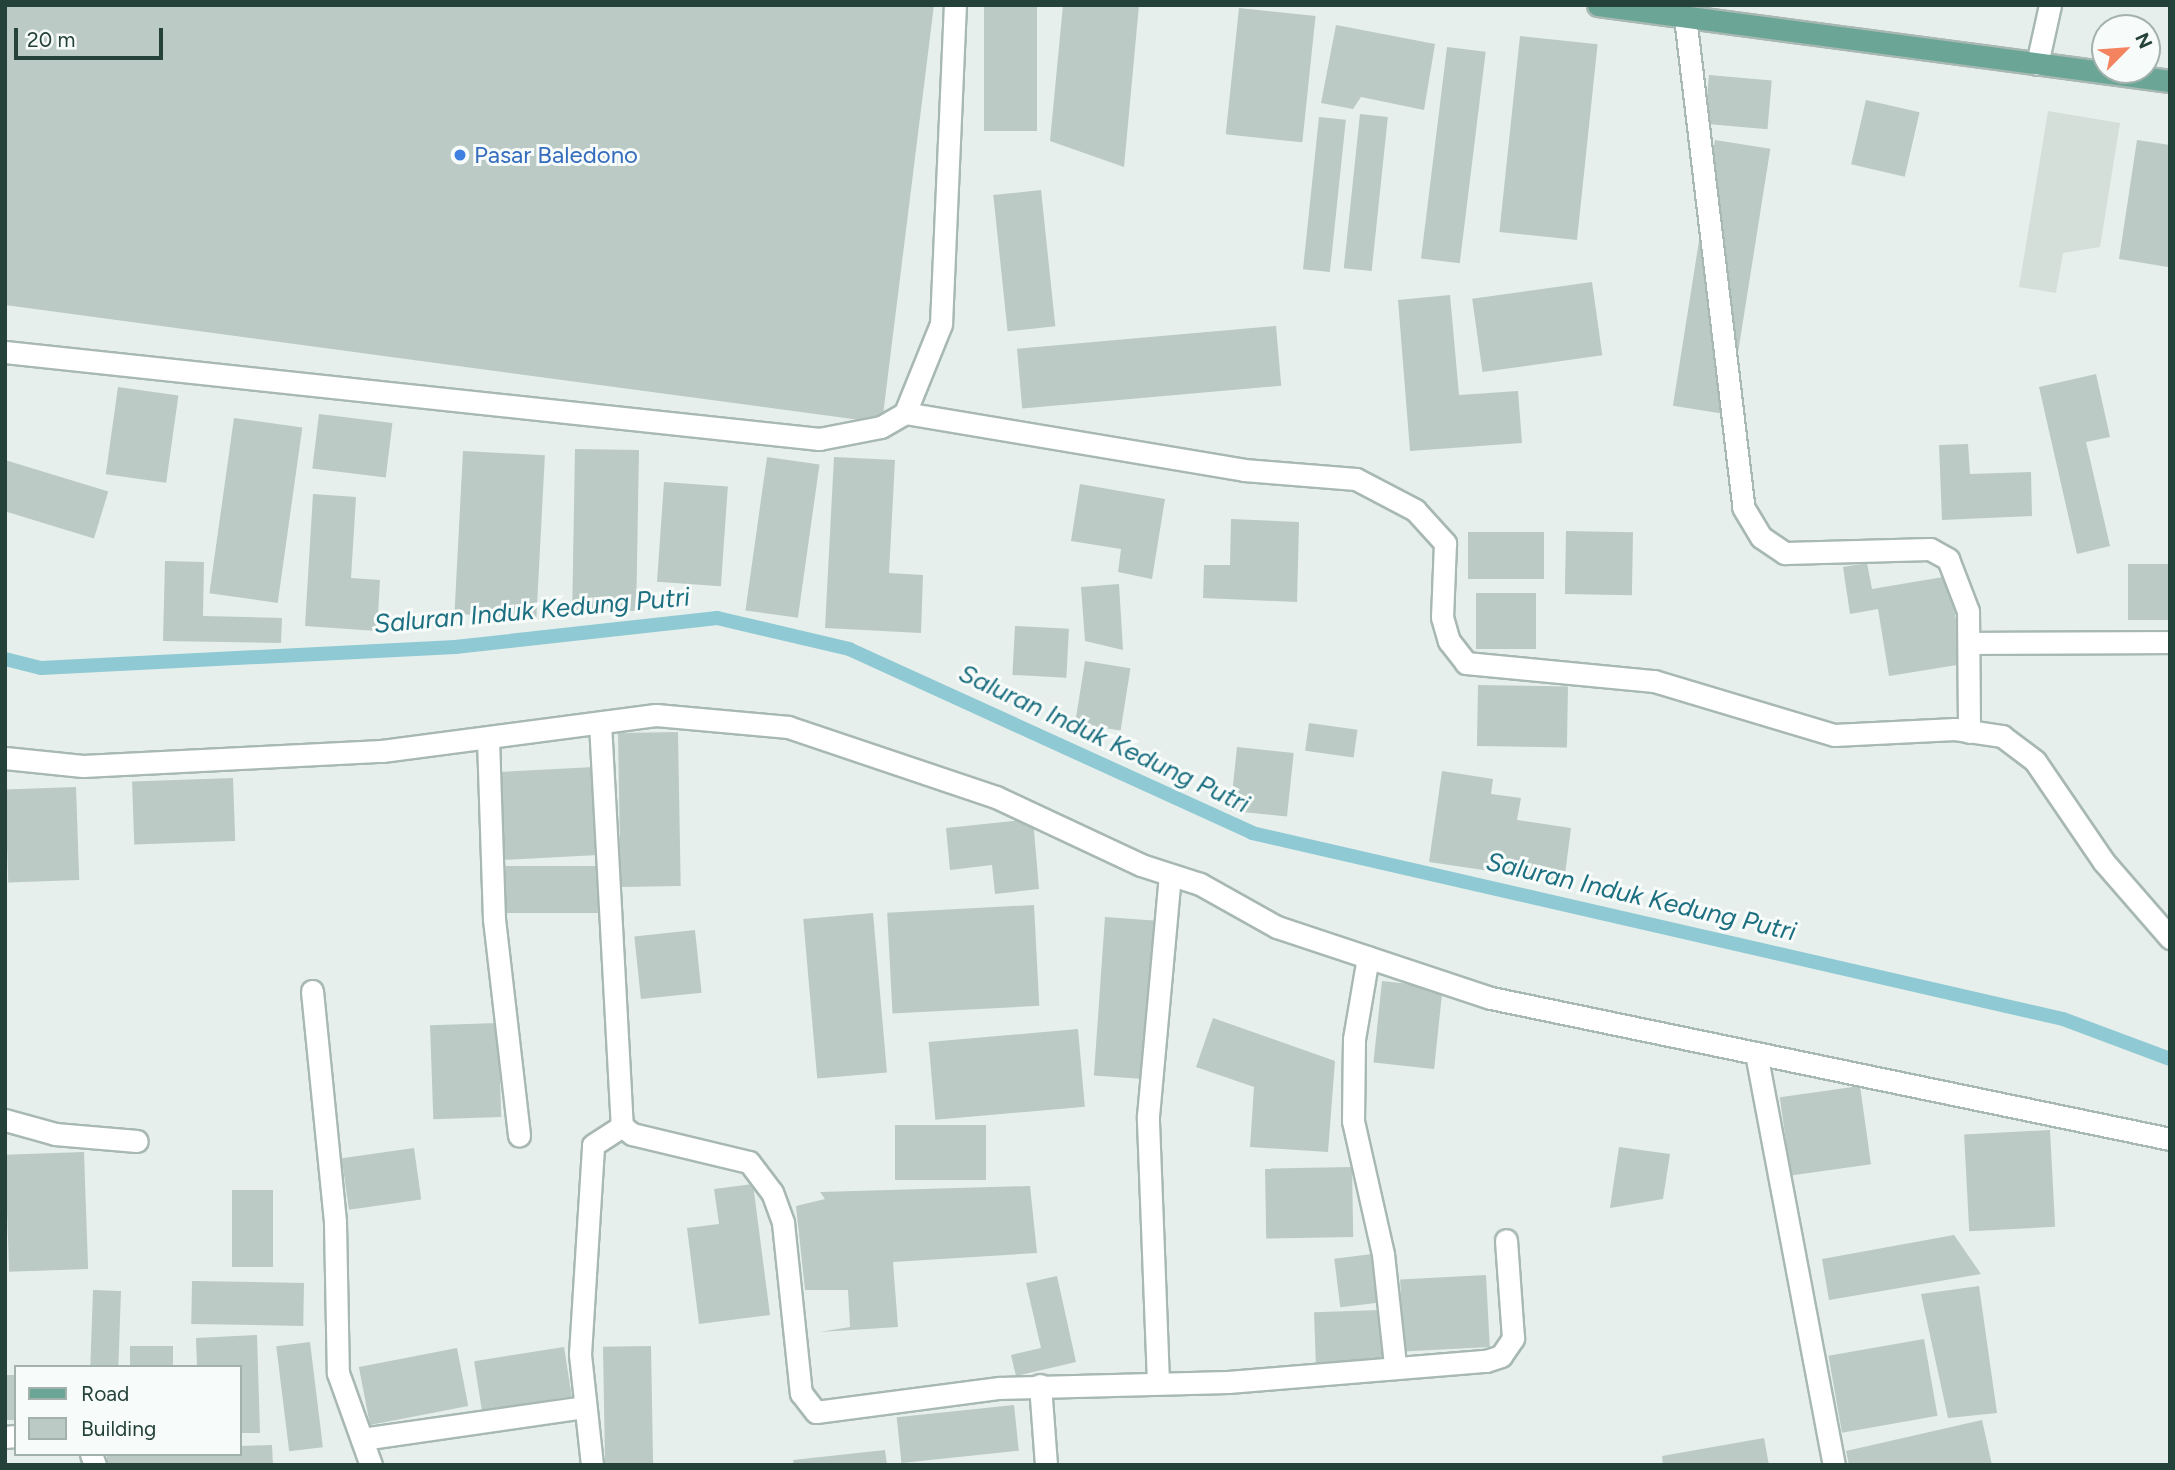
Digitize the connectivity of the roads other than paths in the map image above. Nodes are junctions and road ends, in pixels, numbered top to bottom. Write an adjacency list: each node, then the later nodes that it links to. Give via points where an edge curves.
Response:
1 (955, 5): 8 (street, via 942,324)
2 (1598, 5): 4 (main road)
3 (2050, 5): 5 (street)
4 (1685, 17): 5 (main road); 10 (street, via 1744,507 1761,537 1785,553 1930,549 1948,559 1961,579)
5 (2037, 64): 6 (main road)
6 (2170, 81)
7 (5, 352): 8 (street, via 819,439 881,428)
8 (905, 414): 12 (street, via 1244,470 1356,479 1415,510 1445,542 1443,617 1449,641 1466,663 1654,681 1834,735)
9 (2170, 642): 10 (street)
10 (1969, 643): 12 (street)
11 (600, 723): 13 (street); 15 (street, via 689,715 788,727 996,797); 21 (street)
12 (1969, 732): 16 (street, via 2002,736 2035,761 2104,862)
13 (488, 739): 14 (street, via 186,762 83,766); 22 (street, via 494,919)
14 (5, 758)
15 (1170, 875): 17 (street, via 1200,884 1276,927); 27 (street, via 1148,1116)
16 (2170, 938)
17 (1368, 957): 19 (street, via 1491,998); 26 (street, via 1354,1039 1353,1121 1383,1254)
18 (312, 991): 30 (street, via 335,1223 338,1373)
19 (1756, 1053): 23 (street); 34 (street)
20 (5, 1120): 24 (street, via 55,1135)
21 (622, 1126): 28 (street, via 632,1134 749,1162 772,1192 783,1223 801,1393 816,1412); 29 (street, via 593,1144 580,1354)
22 (519, 1136)
23 (2170, 1139)
24 (137, 1141)
25 (1506, 1240): 26 (street, via 1513,1338 1501,1356)
26 (1395, 1365): 27 (street, via 1228,1382)
27 (1158, 1381): 28 (street)
28 (1040, 1385): 33 (street)
29 (584, 1407): 30 (street); 32 (street)
30 (362, 1439): 31 (street)
31 (371, 1465)
32 (592, 1465)
33 (1046, 1465)
34 (1834, 1465)

